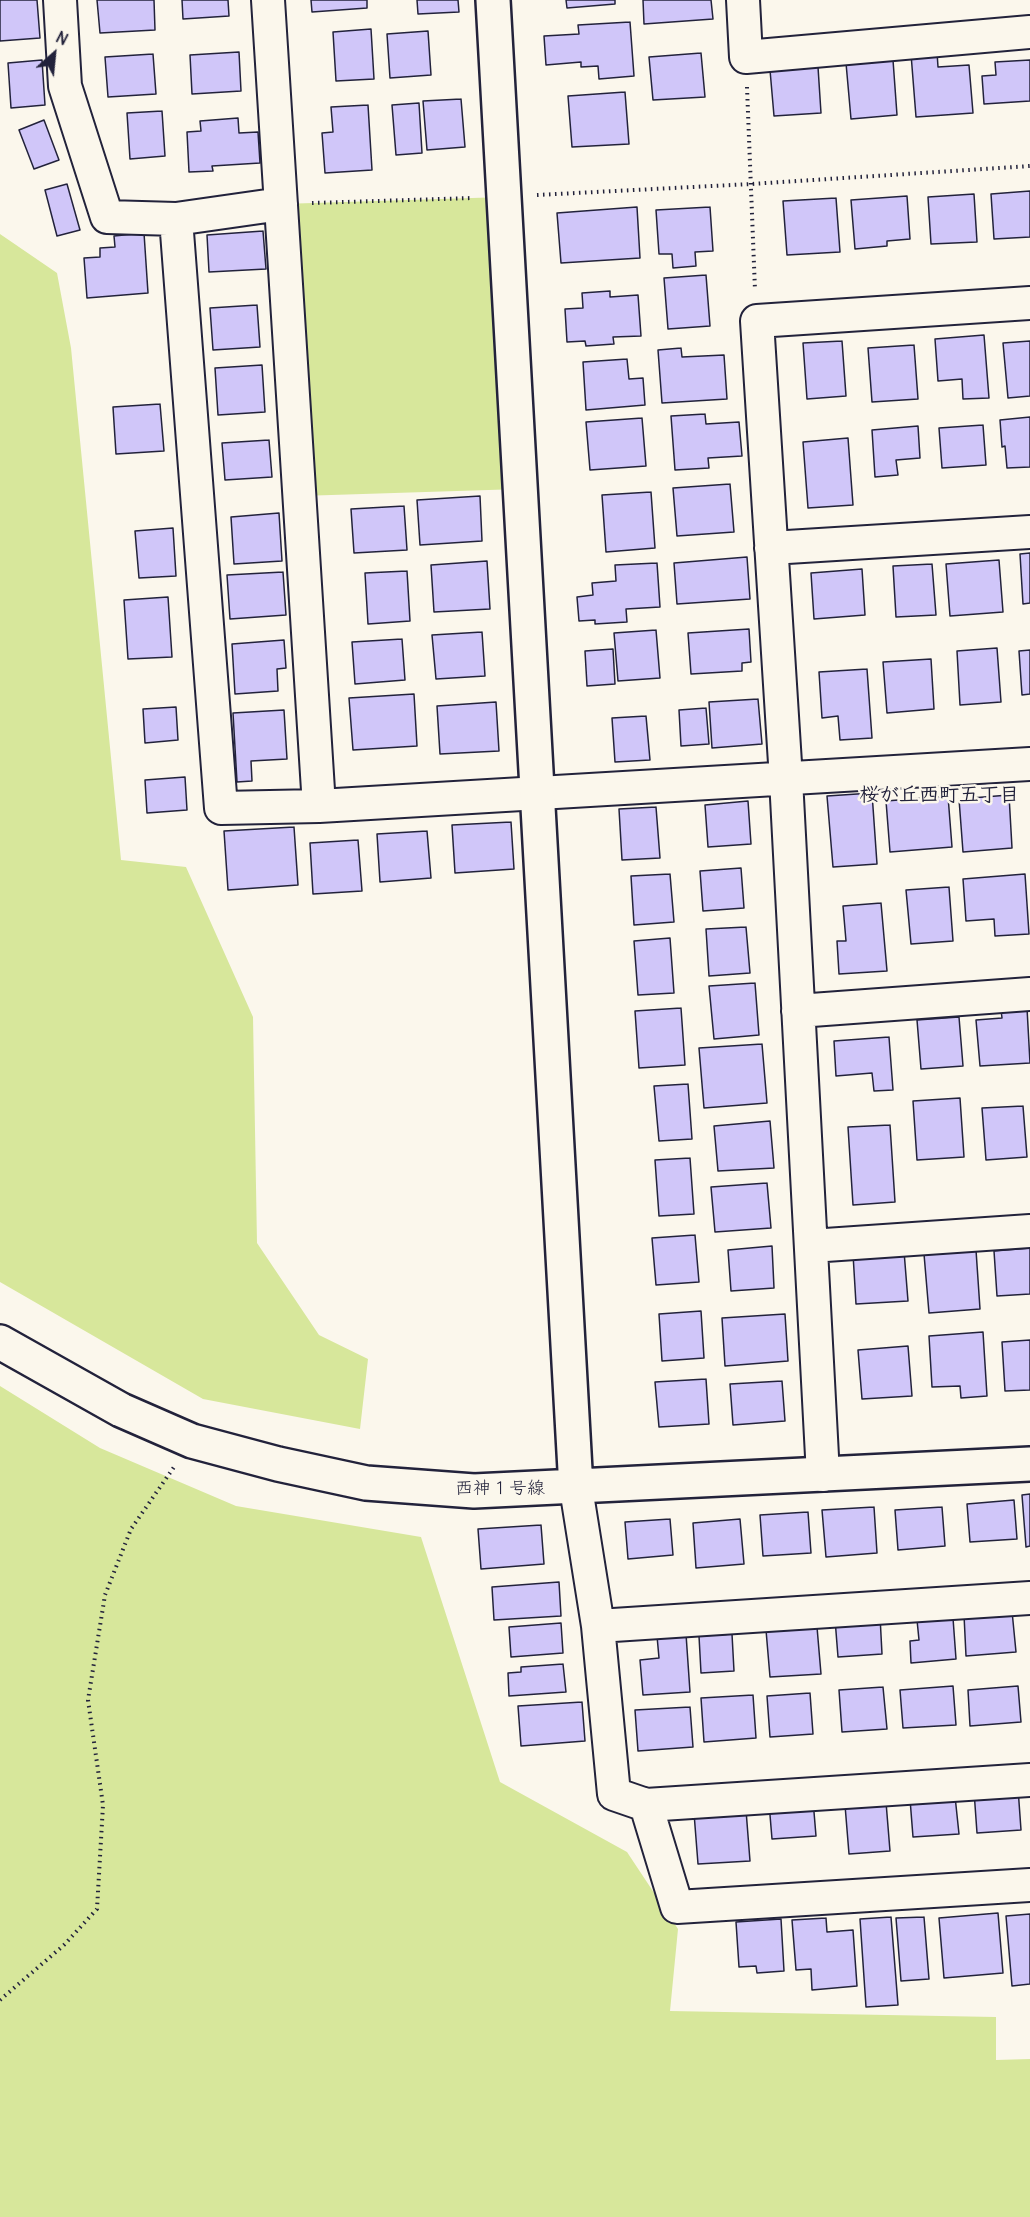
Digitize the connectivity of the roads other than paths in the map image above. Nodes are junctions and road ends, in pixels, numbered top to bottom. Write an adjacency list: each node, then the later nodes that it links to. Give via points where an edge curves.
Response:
1 (60, 0): 7 (street, via 65,86 107,217)
2 (268, 0): 6 (street)
3 (494, 0): 13 (street)
4 (743, 0): 5 (street, via 746,57)
5 (1030, 32)
6 (281, 204): 7 (street); 14 (street)
7 (176, 219): 14 (street, via 221,808)
8 (1030, 303): 10 (street, via 757,321)
9 (1030, 532): 10 (street)
10 (771, 548): 12 (street)
11 (1030, 764): 12 (street)
12 (786, 779): 13 (street); 16 (street)
13 (538, 794): 14 (street); 22 (street)
14 (320, 806)
15 (1030, 994): 16 (street)
16 (798, 1011): 18 (street)
17 (1030, 1231): 18 (street)
18 (811, 1246): 21 (street)
19 (0, 1342): 22 (street, 西神１号線, via 121,1410 192,1441 278,1464 366,1483 474,1491)
20 (1030, 1464): 21 (street, 西神１号線)
21 (823, 1475): 22 (street, 西神１号線)
22 (576, 1488): 24 (street)
23 (1030, 1598): 24 (street)
24 (598, 1626): 26 (street, via 614,1794)
25 (1030, 1780): 26 (street)
26 (646, 1805): 27 (street, via 677,1906)
27 (1030, 1885)

